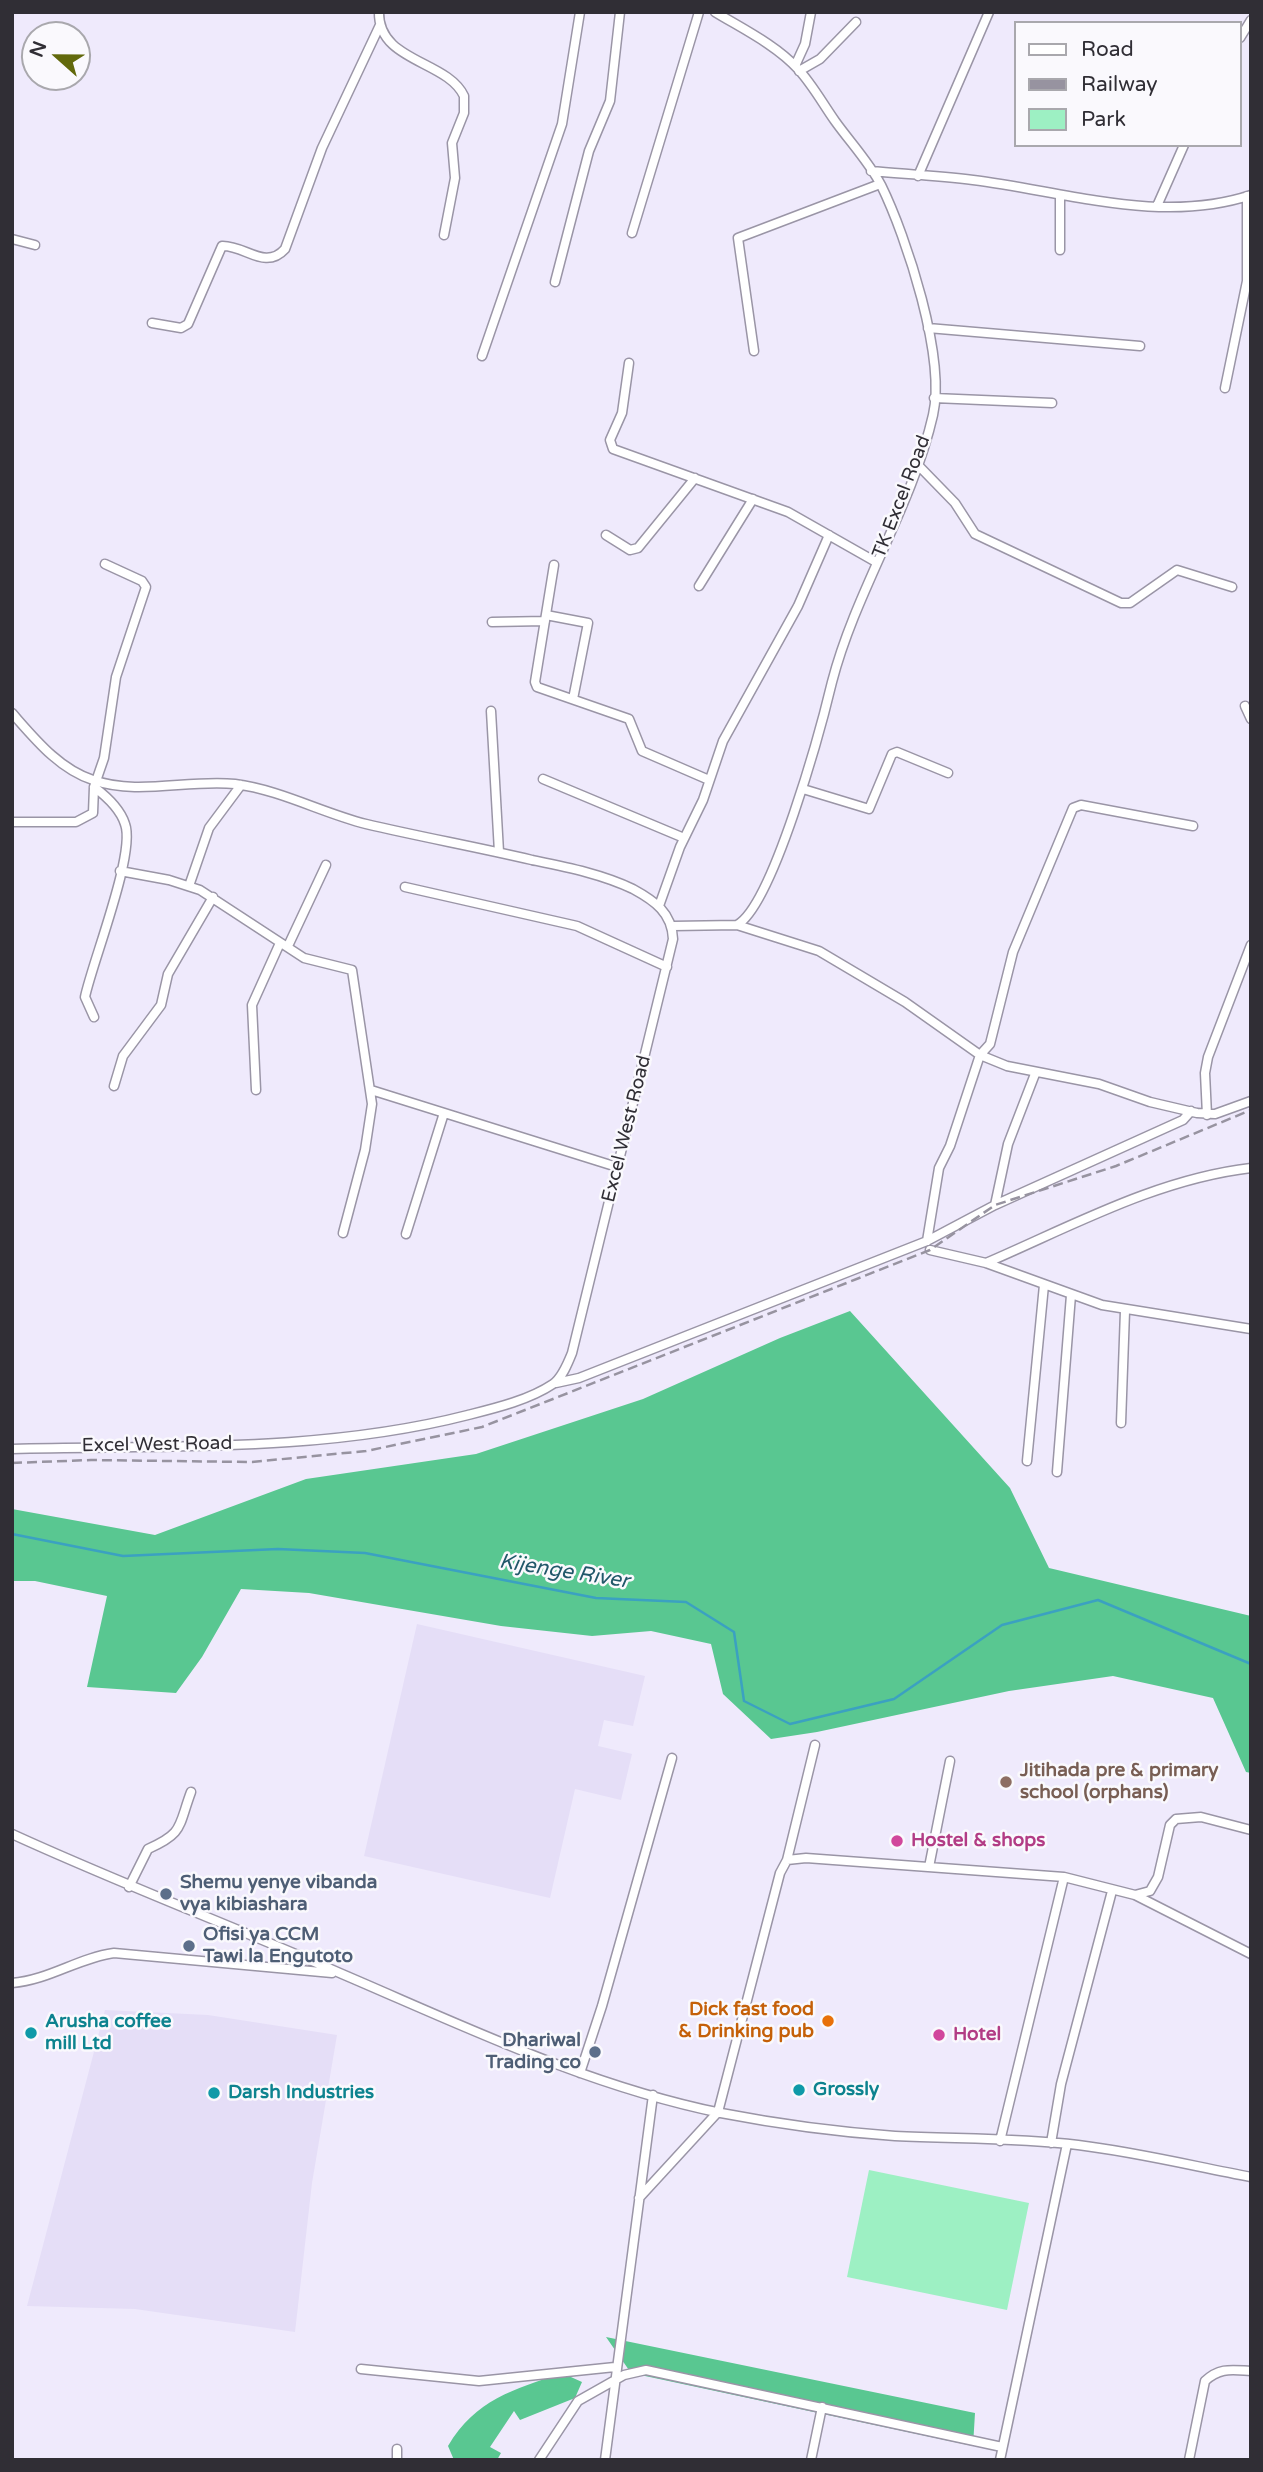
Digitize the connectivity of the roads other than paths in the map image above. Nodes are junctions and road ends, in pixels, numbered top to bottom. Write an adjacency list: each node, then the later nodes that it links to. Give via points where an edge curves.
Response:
1 (379, 12): 9 (street)
2 (580, 12): 28 (street, via 562,124)
3 (620, 12): 23 (street, via 610,101 589,150)
4 (699, 12): 18 (street)
5 (715, 12): 10 (street, TK Excel Road)
6 (811, 12): 10 (street)
7 (989, 12): 13 (street)
8 (856, 22): 10 (street, via 820,59)
9 (380, 25): 19 (street, via 402,52 450,80 464,96 464,113 453,136 456,178); 24 (street, via 322,148 285,249 272,259 222,246 188,324 181,328)
10 (797, 68): 12 (street, TK Excel Road)
11 (1183, 147): 17 (street)
12 (871, 171): 13 (street); 14 (street, TK Excel Road)
13 (918, 176): 15 (street)
14 (880, 184): 25 (street, TK Excel Road, via 902,238); 27 (street, via 738,238)
15 (1060, 195): 17 (street); 22 (street)
16 (1249, 196): 17 (street, via 1202,205); 30 (street, via 1247,281)
17 (1157, 206)
18 (632, 233)
19 (444, 235)
20 (12, 239): 21 (street)
21 (35, 245)
22 (1060, 250)
23 (555, 282)
24 (152, 323)
25 (928, 328): 26 (street); 31 (street, TK Excel Road, via 936,378)
26 (1140, 346)
27 (754, 351)
28 (482, 356)
29 (629, 363): 34 (street, via 622,413 610,446)
30 (1225, 388)
31 (934, 398): 32 (street); 33 (street, TK Excel Road)
32 (1052, 403)
33 (917, 464): 38 (street, TK Excel Road); 42 (street, via 955,503 975,534 1121,603 1130,603 1177,570)
34 (695, 478): 35 (street); 36 (street, via 638,548 630,550)
35 (753, 499): 37 (street); 41 (street)
36 (606, 535)
37 (829, 535): 38 (street); 52 (street, via 792,617 723,741)
38 (876, 562): 55 (street, TK Excel Road, via 837,666)
39 (105, 564): 53 (street, via 146,587 116,677 104,758)
40 (554, 565): 43 (street)
41 (699, 586)
42 (1232, 587)
43 (545, 618): 44 (street); 45 (street, via 535,682); 45 (street, via 588,623)
44 (492, 622)
45 (573, 699): 52 (street, via 629,719 642,751)
46 (1245, 706): 49 (street)
47 (491, 711): 59 (street)
48 (12, 713): 53 (street, via 58,760)
49 (1251, 719)
50 (948, 773): 55 (street, via 897,752 892,754 869,808)
51 (542, 779): 58 (street)
52 (709, 780): 58 (street)
53 (95, 784): 54 (street); 56 (street, via 93,813 80,821); 61 (street, via 125,822)
54 (242, 785): 59 (street, via 364,824); 62 (street, via 209,828)
55 (803, 789): 66 (street, TK Excel Road, via 764,891 746,921)
56 (12, 822)
57 (1193, 826): 73 (street, via 1088,806 1073,808 1013,953 990,1044)
58 (684, 838): 65 (street)
59 (499, 852): 65 (street, via 601,877)
60 (326, 865): 68 (street)
61 (120, 871): 62 (street); 72 (street, via 85,997)
62 (189, 886): 64 (street)
63 (405, 887): 71 (street, via 577,926)
64 (213, 897): 68 (street); 75 (street, via 167,974 161,1005 123,1056)
65 (659, 906): 67 (street)
66 (737, 925): 67 (street); 73 (street, via 818,951 905,1002)
67 (673, 926): 71 (street, Excel West Road)
68 (284, 945): 76 (street, via 252,1005); 77 (street, via 310,960 352,970)
69 (1251, 945): 70 (street)
70 (1248, 960): 81 (street, via 1208,1058)
71 (667, 967): 82 (street, Excel West Road)
72 (94, 1017)
73 (980, 1055): 74 (street); 87 (street, via 939,1168)
74 (1035, 1074): 79 (street, via 1099,1084); 84 (street, via 1008,1144)
75 (114, 1086)
76 (256, 1090)
77 (372, 1090): 80 (street); 85 (street, via 365,1150)
78 (1251, 1101): 81 (street)
79 (1191, 1111): 81 (street); 84 (street, via 1182,1120)
80 (444, 1113): 82 (street); 86 (street)
81 (1207, 1115)
82 (617, 1167): 93 (street, Excel West Road, via 572,1353)
83 (1251, 1168): 88 (street, via 1215,1172 1158,1188)
84 (995, 1205): 87 (street)
85 (343, 1233)
86 (406, 1234)
87 (928, 1245): 88 (street); 93 (street, via 579,1378)
88 (986, 1263): 89 (street)
89 (1044, 1285): 90 (street); 96 (street)
90 (1071, 1295): 91 (street); 97 (street)
91 (1125, 1311): 92 (street); 94 (street)
92 (1251, 1329)
93 (556, 1382): 95 (street, Excel West Road, via 494,1408 372,1433 293,1442)
94 (1121, 1423)
95 (12, 1448)
96 (1027, 1461)
97 (1058, 1472)
98 (815, 1745): 104 (street)
99 (672, 1758): 113 (street)
100 (950, 1761): 105 (street)
101 (191, 1792): 107 (street, via 176,1833 164,1844 148,1849)
102 (1251, 1830): 109 (street, via 1201,1817 1176,1819 1170,1825 1158,1877 1150,1891)
103 (12, 1834): 107 (street)
104 (787, 1860): 105 (street); 115 (street)
105 (929, 1867): 106 (street)
106 (1064, 1877): 108 (street); 116 (street)
107 (129, 1887): 111 (street)
108 (1112, 1891): 109 (street); 117 (street, via 1060,2084)
109 (1135, 1895): 110 (street)
110 (1251, 1954)
111 (343, 1974): 112 (street, via 114,1953); 113 (street, via 434,2016)
112 (12, 1983)
113 (580, 2073): 114 (street)
114 (653, 2095): 115 (street); 120 (street)
115 (718, 2112): 116 (street, via 891,2135); 120 (street)
116 (1000, 2141): 117 (street)
117 (1051, 2143): 118 (street)
118 (1067, 2144): 119 (street); 126 (street)
119 (1251, 2177)
120 (639, 2198): 121 (street)
121 (615, 2367): 122 (street, via 479,2381); 124 (street)
122 (361, 2369)
123 (1251, 2371): 133 (street, via 1225,2369 1205,2381)
124 (613, 2382): 125 (street, via 646,2370 663,2371); 129 (street, via 578,2401); 130 (street)
125 (822, 2407): 126 (street); 131 (street)
126 (1002, 2447): 132 (street)
127 (397, 2449): 128 (street)
128 (397, 2460)
129 (539, 2460)
130 (605, 2460)
131 (811, 2460)
132 (1000, 2460)
133 (1189, 2460)

